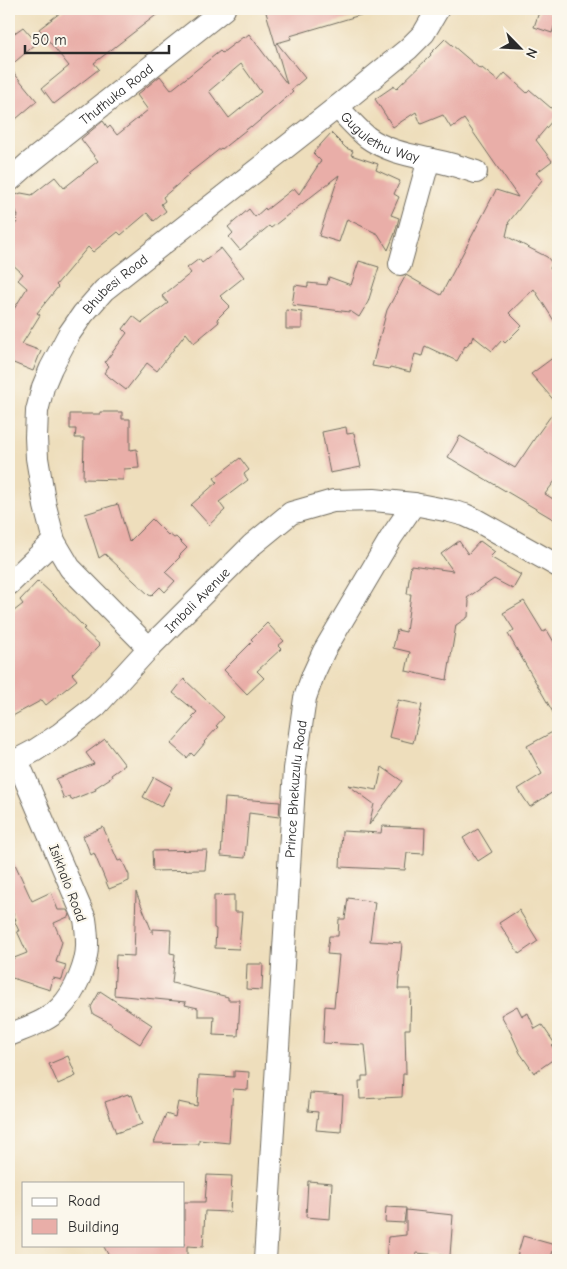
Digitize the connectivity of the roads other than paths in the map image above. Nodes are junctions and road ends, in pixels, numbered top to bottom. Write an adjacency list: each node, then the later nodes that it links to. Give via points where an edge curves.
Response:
1 (224, 9): 6 (street, Thuthuka Road)
2 (438, 9): 3 (street, Bhubesi Road, via 424,33 408,49)
3 (337, 107): 4 (street, Gugulethu Way, via 368,138 398,152); 9 (street, Bhubesi Road, via 104,290 69,334 44,387 36,428 40,482)
4 (429, 159): 5 (street, Gugulethu Way); 7 (street, Gugulethu Way)
5 (476, 172)
6 (9, 181)
7 (400, 264)
8 (414, 504): 10 (street, via 464,515); 12 (street, Imbali Avenue, via 374,500 333,502 291,513 252,545); 15 (street, Prince Bhekuzulu Road, via 324,651 305,698 295,770)
9 (54, 541): 11 (street); 12 (street, Bhubesi Road, via 70,568)
10 (558, 566)
11 (9, 584)
12 (149, 648): 13 (street, Imbali Avenue, via 96,706 60,734)
13 (13, 762): 14 (street, Isikhalo Road, via 85,918 88,943 83,968 60,1009 46,1019)
14 (9, 1035)
15 (264, 1260)

